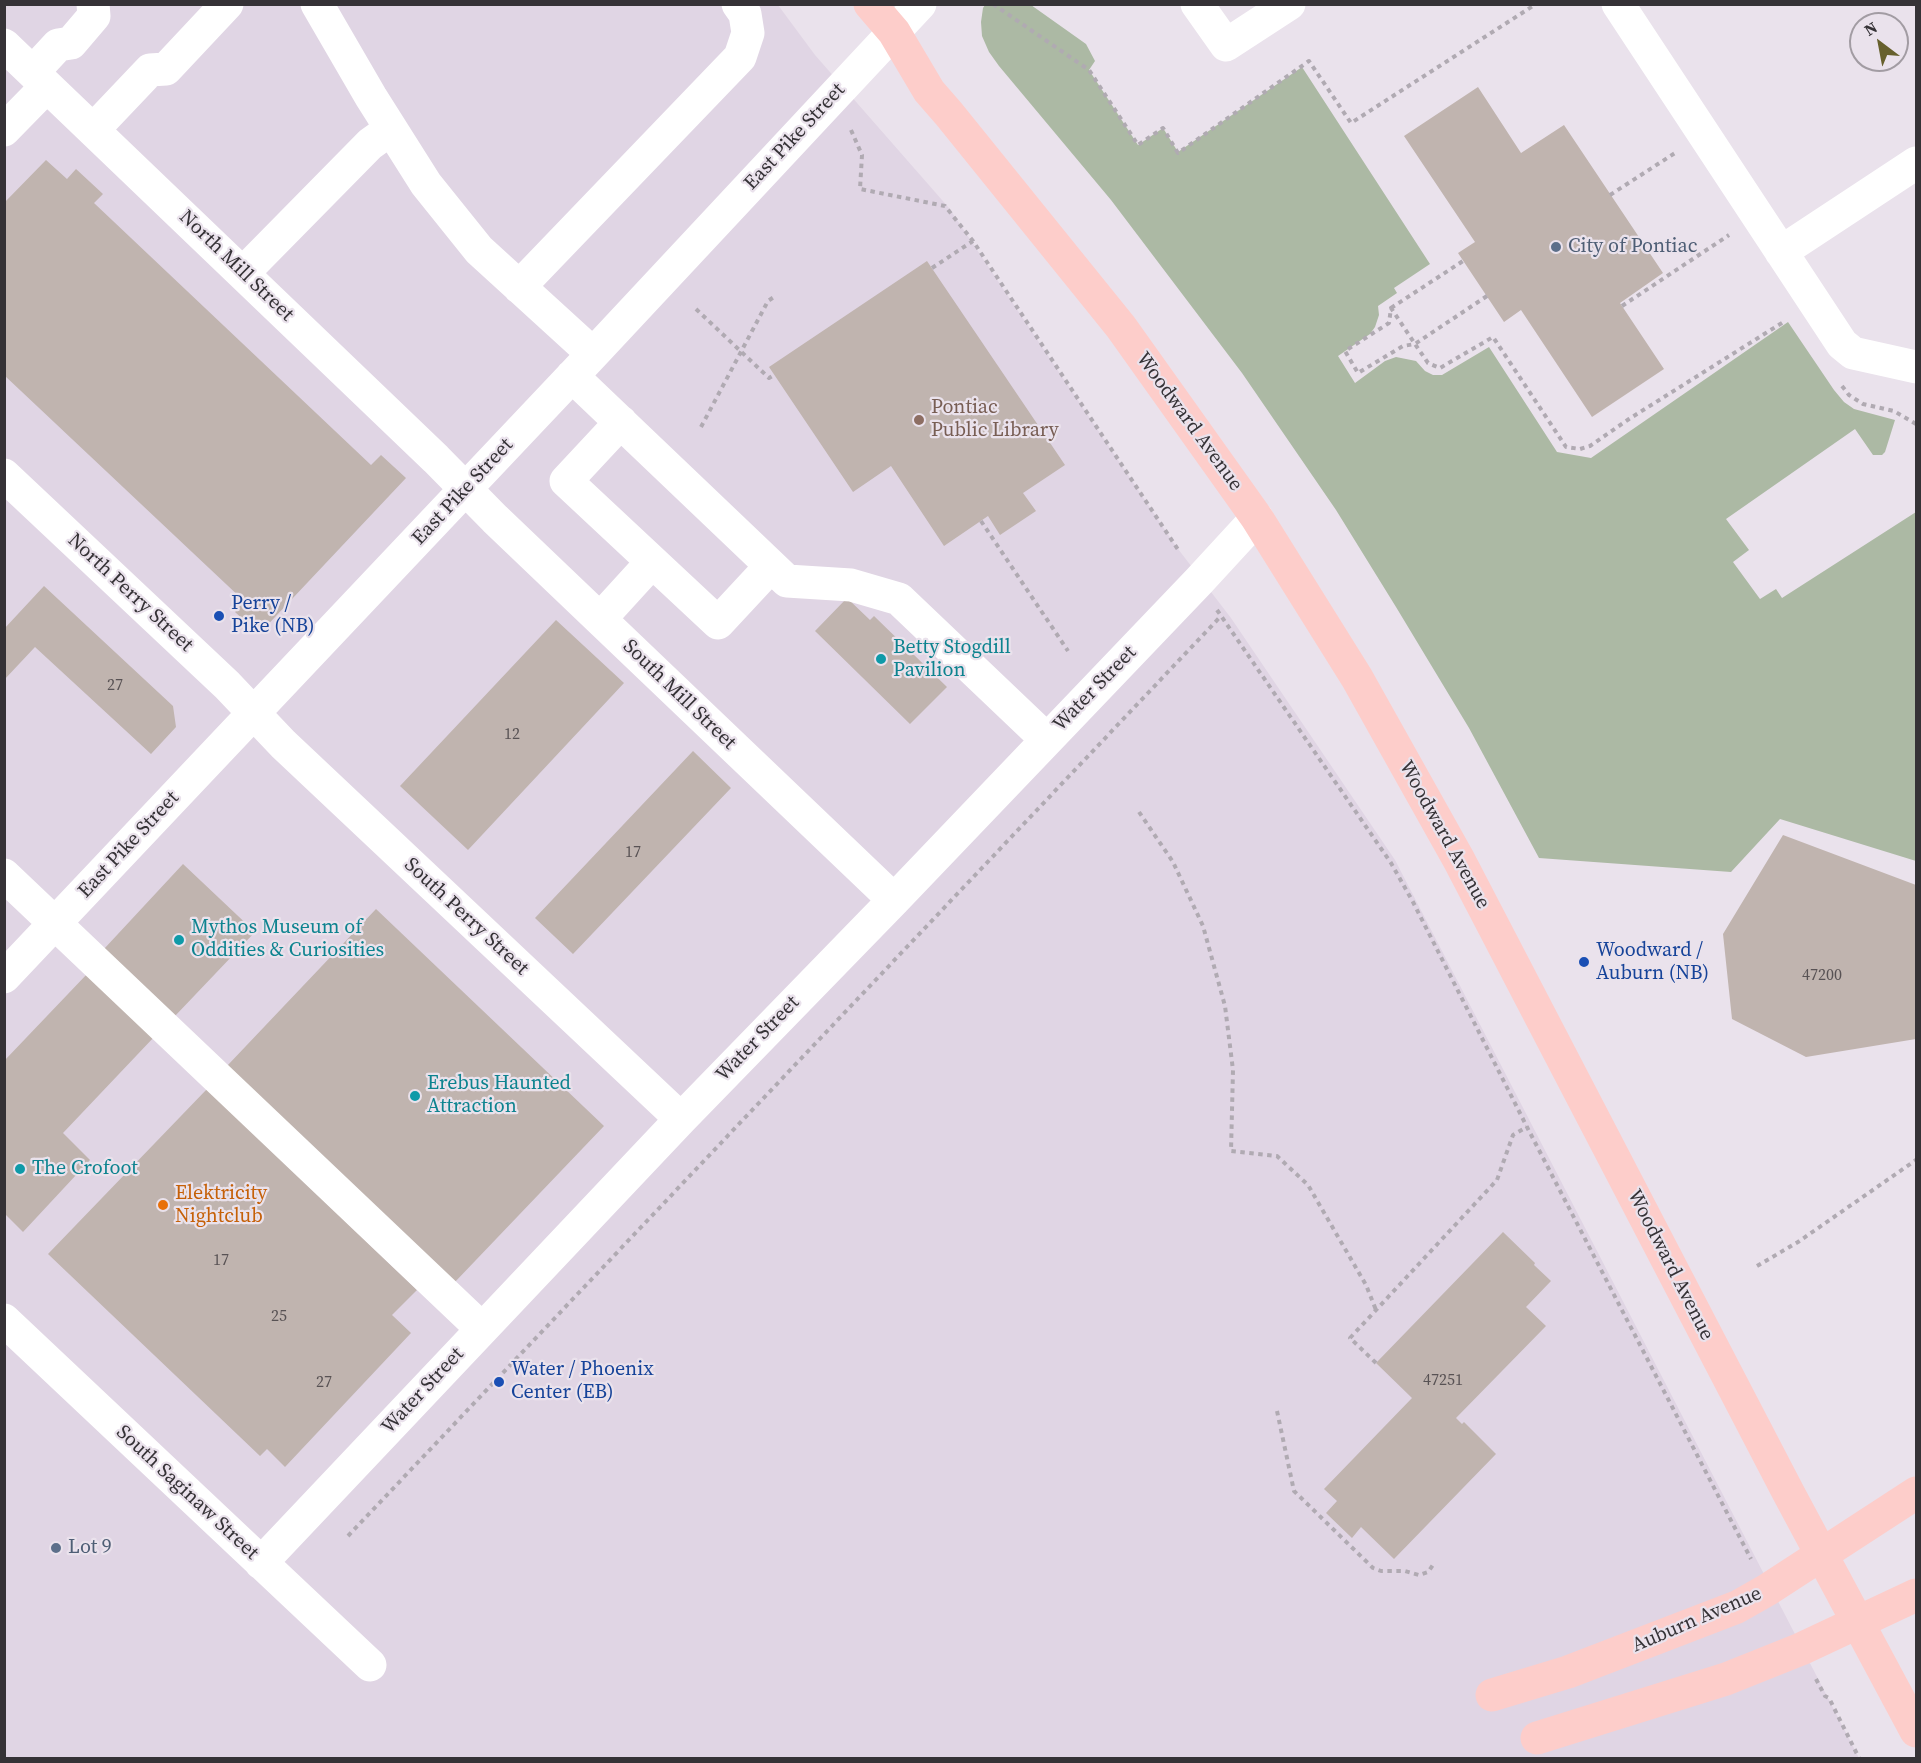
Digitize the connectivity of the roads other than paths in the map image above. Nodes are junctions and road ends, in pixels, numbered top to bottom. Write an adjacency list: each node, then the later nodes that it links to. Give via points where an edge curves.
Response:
1 (79, 4): 13 (street, via 57,30)
2 (93, 4): 13 (street, via 94,16 71,43)
3 (227, 4): 17 (street, via 166,69 150,70)
4 (317, 4): 15 (street)
5 (738, 4): 21 (street, via 745,14 748,33 740,57)
6 (870, 4): 11 (main road, Woodward Avenue)
7 (920, 4): 11 (street, East Pike Street)
8 (1197, 4): 9 (street, via 1226,45)
9 (1289, 4)
10 (1618, 4): 19 (street)
11 (894, 32): 22 (street, East Pike Street); 27 (main road, Woodward Avenue, via 929,92 1121,327)
12 (4, 45): 14 (street, North Mill Street)
13 (58, 45): 14 (street)
14 (40, 79): 16 (street); 17 (street, North Mill Street)
15 (391, 129): 20 (street, via 370,144); 21 (street, via 452,217 479,250)
16 (4, 130)
17 (101, 137): 20 (street, North Mill Street)
18 (1917, 163): 19 (street)
19 (1780, 252): 23 (street, via 1842,344 1853,353)
20 (243, 273): 26 (street, North Mill Street)
21 (519, 287): 22 (street)
22 (582, 365): 24 (street); 26 (street, East Pike Street)
23 (1917, 368)
24 (621, 422): 28 (street, via 566,481); 29 (street)
25 (4, 475): 31 (street, North Perry Street)
26 (466, 489): 30 (street, South Mill Street); 31 (street, East Pike Street)
27 (1257, 518): 32 (street, Water Street); 41 (main road, Woodward Avenue, via 1357,678 1459,860)
28 (652, 562): 29 (street, via 718,622); 30 (street)
29 (771, 566): 32 (street, via 787,581 851,585 899,599)
30 (600, 619): 34 (street, South Mill Street)
31 (253, 713): 35 (street, East Pike Street); 37 (street, South Perry Street)
32 (1046, 739): 34 (street, Water Street)
33 (4, 874): 35 (street)
34 (894, 900): 37 (street, Water Street)
35 (55, 923): 36 (street, East Pike Street); 39 (street)
36 (4, 977)
37 (681, 1119): 39 (street, Water Street)
38 (4, 1320): 42 (street, South Saginaw Street)
39 (482, 1329): 42 (street, Water Street)
40 (1917, 1493): 41 (main road, Auburn Avenue)
41 (1822, 1555): 44 (main road, Woodward Avenue); 46 (main road, Auburn Avenue, via 1737,1607 1568,1672)
42 (261, 1563): 45 (street, South Saginaw Street)
43 (1917, 1595): 44 (main road)
44 (1858, 1622): 47 (main road, Woodward Avenue); 48 (main road, via 1726,1679)
45 (370, 1665)
46 (1492, 1695)
47 (1917, 1731)
48 (1537, 1738)

